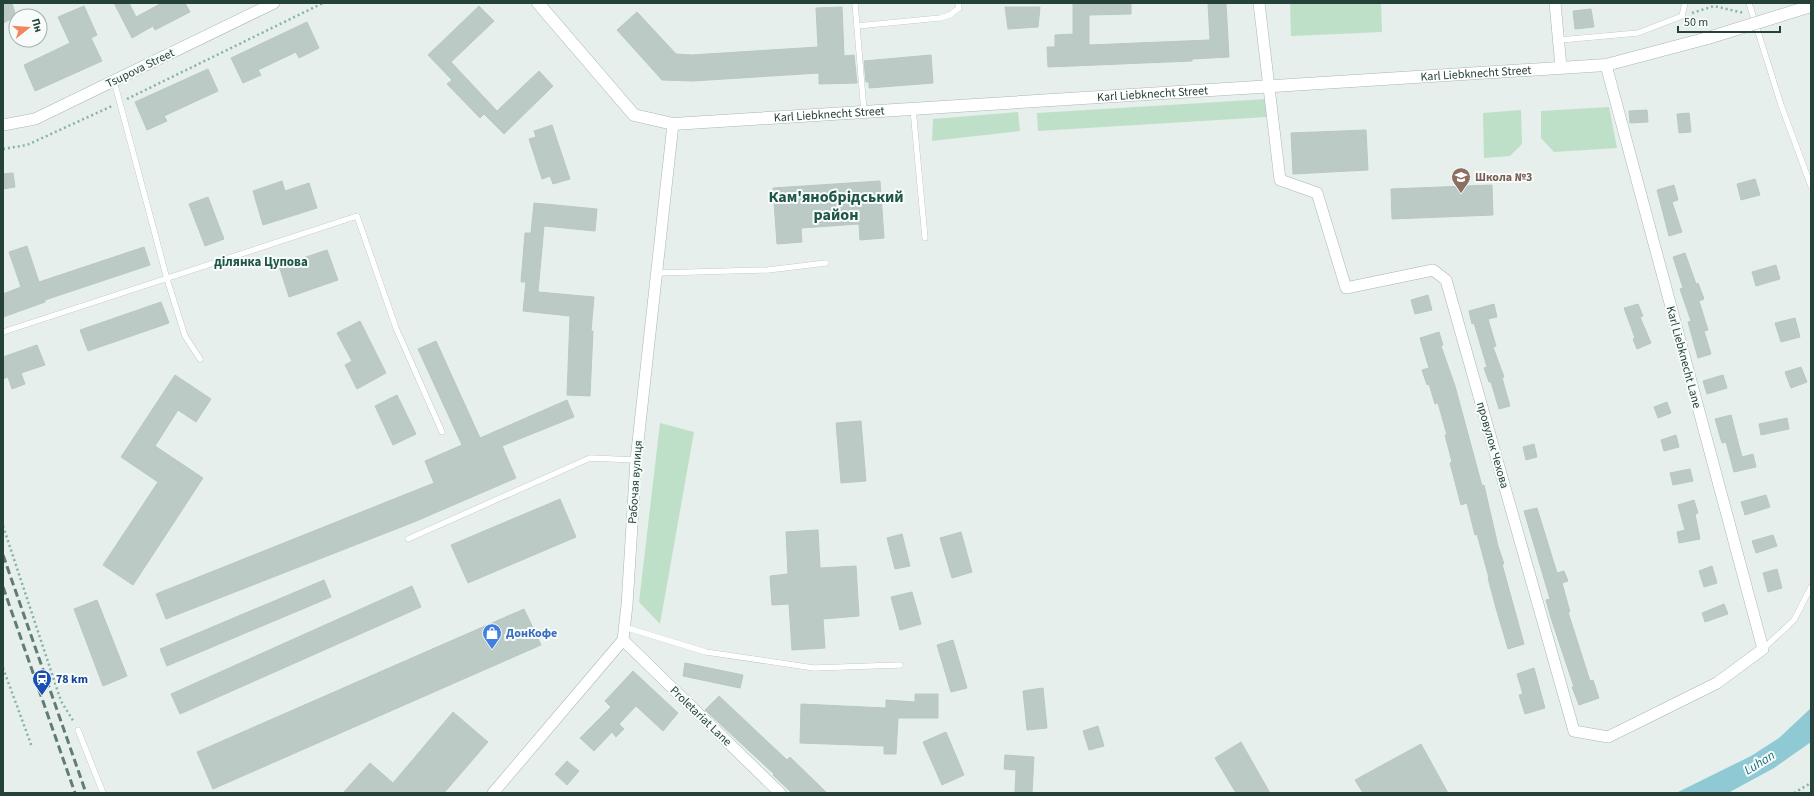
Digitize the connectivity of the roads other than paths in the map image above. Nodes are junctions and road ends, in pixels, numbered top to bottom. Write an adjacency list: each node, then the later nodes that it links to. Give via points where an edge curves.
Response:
1 (274, 3): 14 (street, Tsupova Street)
2 (538, 3): 18 (street, Karl Liebknecht Street, via 634,115)
3 (855, 3): 10 (lane)
4 (958, 3): 10 (lane, via 959,8 950,15 940,18)
5 (1259, 3): 15 (street)
6 (1555, 3): 11 (street)
7 (1685, 3): 11 (lane, via 1682,16 1638,33)
8 (1749, 3): 20 (lane, via 1781,105)
9 (1811, 6): 12 (street, Karl Liebknecht Street, bridge, via 1708,38)
10 (857, 26): 17 (lane)
11 (1560, 40): 13 (street)
12 (1606, 65): 13 (street, Karl Liebknecht Street); 33 (street, Karl Liebknecht Lane)
13 (1562, 67): 15 (street, Karl Liebknecht Street)
14 (114, 81): 19 (street, Tsupova Street, via 34,119); 24 (lane)
15 (1268, 85): 16 (street, Karl Liebknecht Street); 33 (street, провулок Чехова, via 1280,180 1317,193 1346,288 1433,270 1446,280 1574,731 1608,736 1717,683)
16 (913, 108): 17 (street, Karl Liebknecht Street); 21 (lane)
17 (864, 112): 18 (street, Karl Liebknecht Street)
18 (673, 124): 23 (street, Рабочая вулиця)
19 (3, 125)
20 (1811, 186)
21 (925, 238)
22 (826, 263): 23 (lane, via 768,270)
23 (657, 273): 28 (street, Рабочая вулиця)
24 (167, 279): 25 (lane); 26 (lane, via 185,336); 27 (lane, via 357,216 396,328)
25 (3, 332)
26 (200, 359)
27 (442, 432)
28 (636, 460): 29 (lane, via 590,458); 31 (street, Рабочая вулиця, via 628,605)
29 (408, 538)
30 (1811, 587): 33 (lane, via 1794,620)
31 (624, 627): 32 (street, Рабочая вулиця); 34 (lane, via 706,652 814,668)
32 (623, 640): 37 (street); 38 (street, Proletariat Lane)
33 (1763, 649)
34 (900, 665)
35 (78, 730): 36 (lane)
36 (103, 793)
37 (493, 793)
38 (780, 793)

